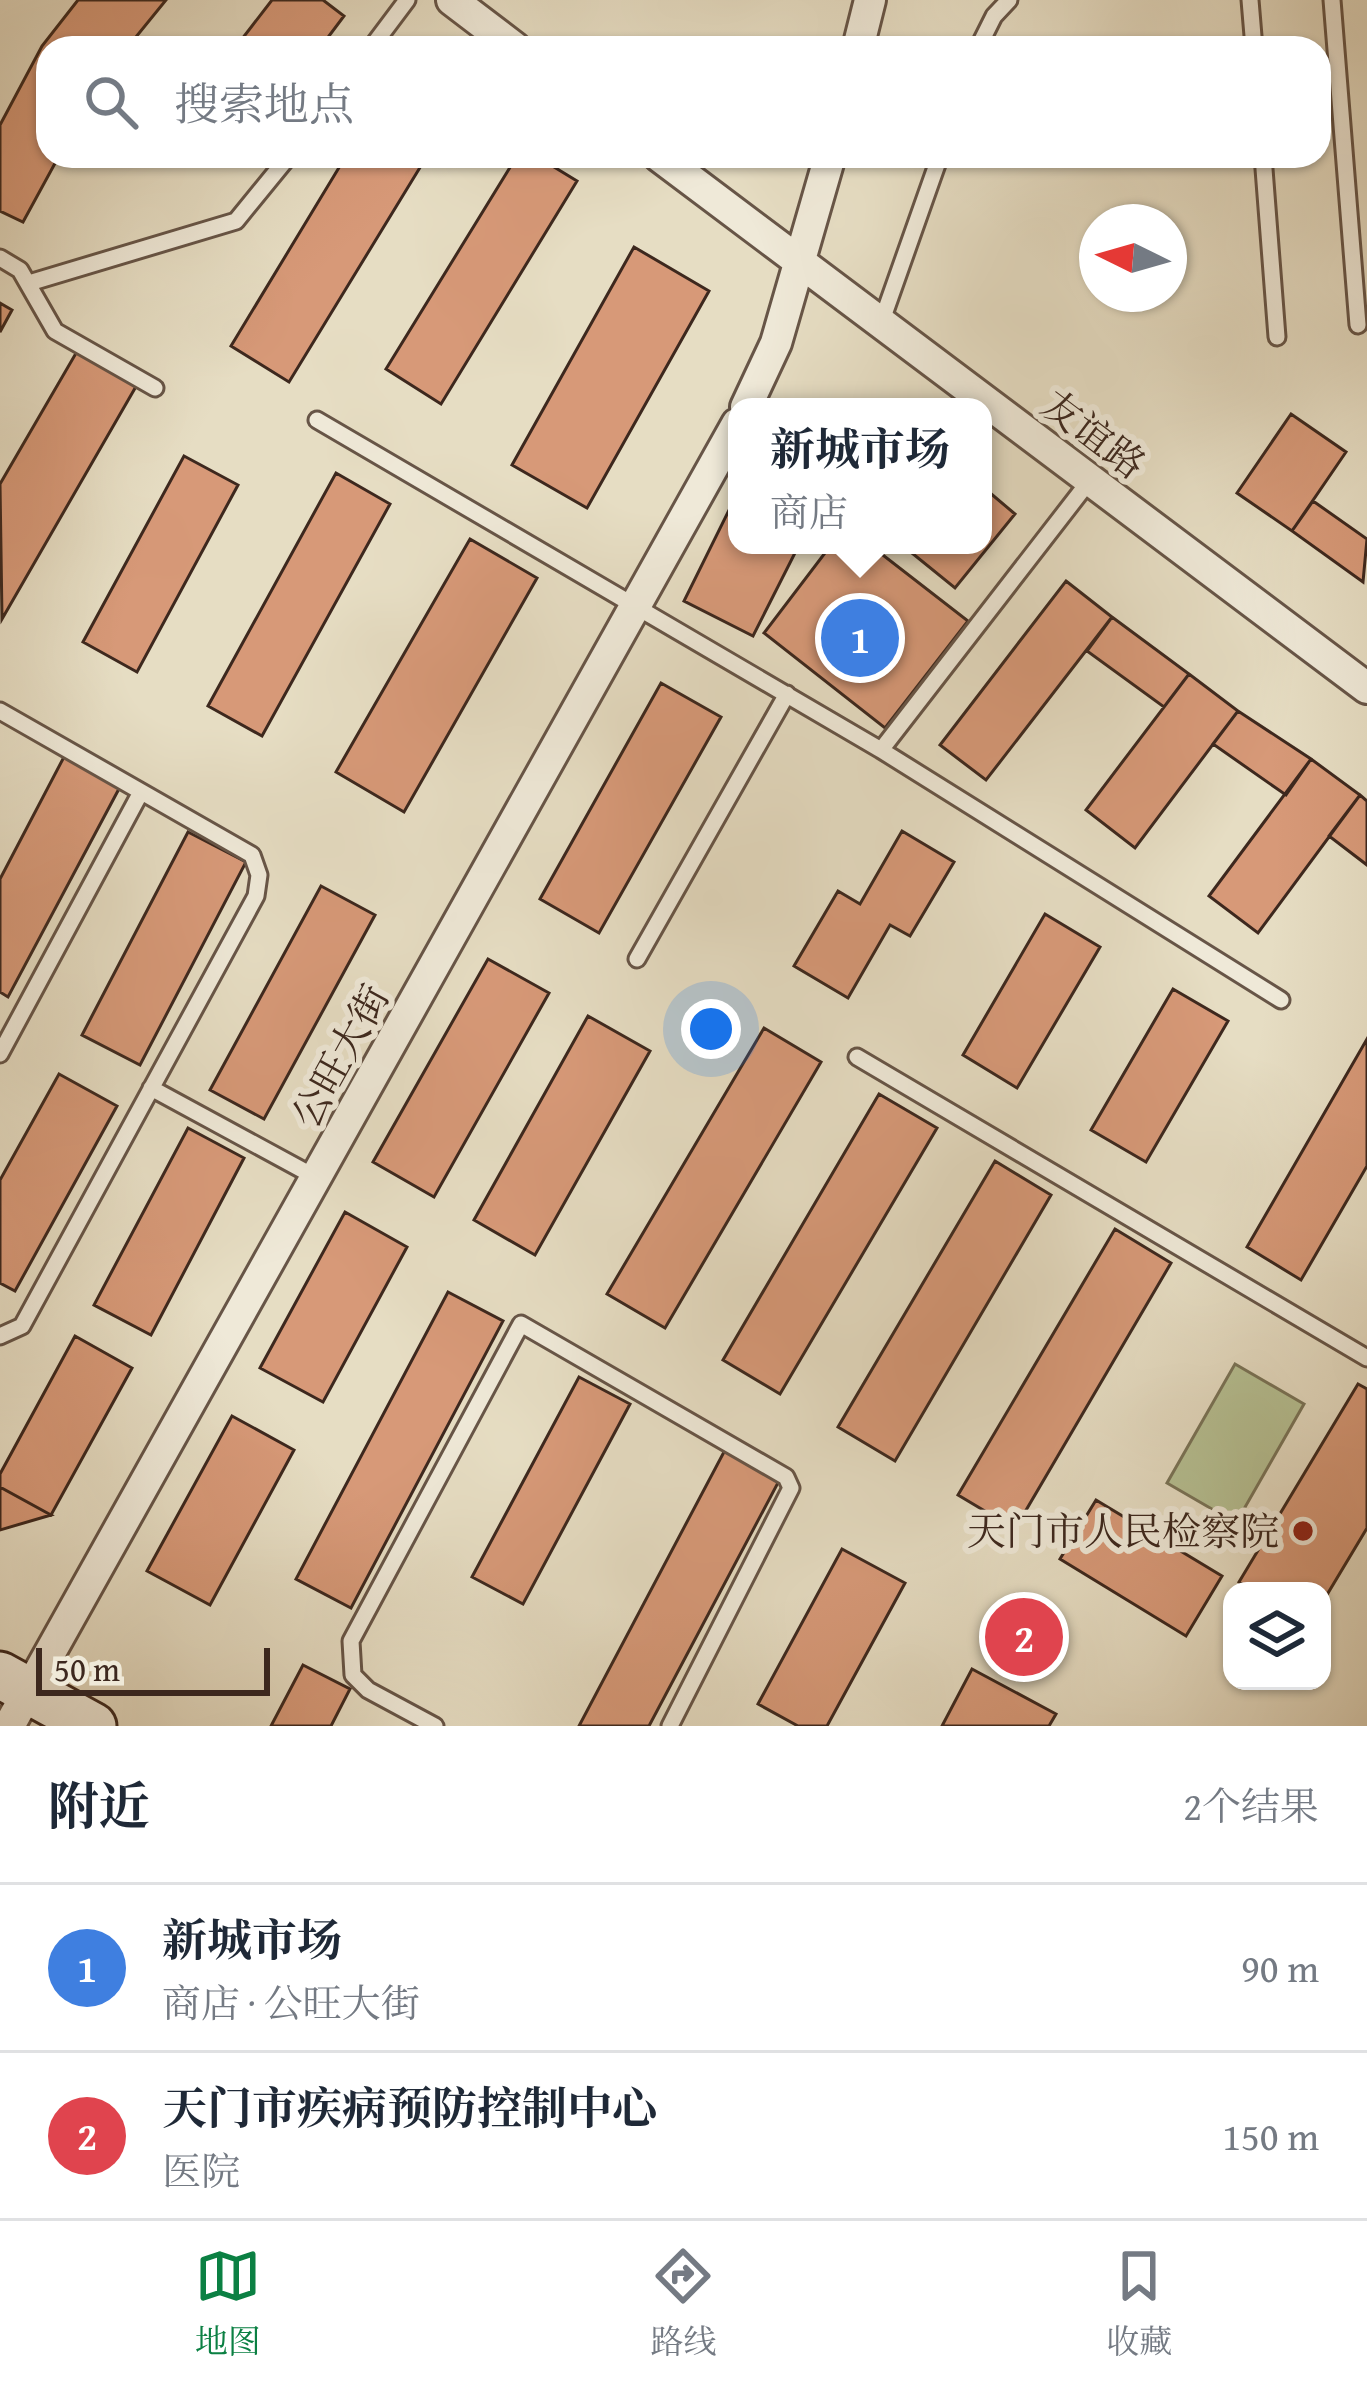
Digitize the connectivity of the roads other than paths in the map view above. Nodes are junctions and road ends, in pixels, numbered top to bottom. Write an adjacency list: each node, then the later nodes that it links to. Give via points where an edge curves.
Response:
1 (407, 0): 7 (lane)
2 (870, 0): 9 (street)
3 (1010, 0): 10 (lane)
4 (1250, 0): 11 (lane)
5 (1332, 0): 21 (lane)
6 (458, 2): 8 (street)
7 (380, 36)
8 (500, 36)
9 (861, 36)
10 (984, 36)
11 (1253, 36)
12 (280, 168): 19 (lane, via 236,221)
13 (674, 168): 18 (street, 友谊路)
14 (827, 168): 18 (street)
15 (936, 168): 20 (lane)
16 (1264, 168): 22 (lane)
17 (0, 258): 19 (lane)
18 (802, 264): 20 (street, 友谊路); 24 (street)
19 (29, 283): 23 (lane, via 55,331)
20 (880, 323): 25 (street, 友谊路)
21 (1358, 325)
22 (1277, 337)
23 (154, 388)
24 (750, 398)
25 (980, 398)
26 (992, 407): 29 (street, 友谊路)
27 (317, 420): 30 (lane)
28 (728, 440): 30 (street, 公旺大街)
29 (1090, 480): 31 (street, 友谊路); 34 (lane)
30 (638, 604): 32 (lane); 41 (street, 公旺大街)
31 (1367, 688)
32 (788, 694): 34 (lane); 36 (lane)
33 (0, 711): 35 (lane)
34 (881, 750): 37 (lane)
35 (141, 792): 38 (lane); 40 (lane, via 252,855 260,875 256,896)
36 (637, 959)
37 (1281, 1000)
38 (0, 1054)
39 (857, 1057): 43 (lane)
40 (151, 1088): 41 (lane); 42 (lane, via 22,1326)
41 (316, 1178): 44 (street, 公旺大街)
42 (0, 1336)
43 (1367, 1358)
44 (13, 1697): 46 (main road)
45 (402, 1709): 47 (lane); 48 (lane); 49 (lane, via 353,1675 351,1641 520,1324 786,1477 790,1488)
46 (93, 1726)
47 (393, 1726)
48 (435, 1726)
49 (670, 1726)

